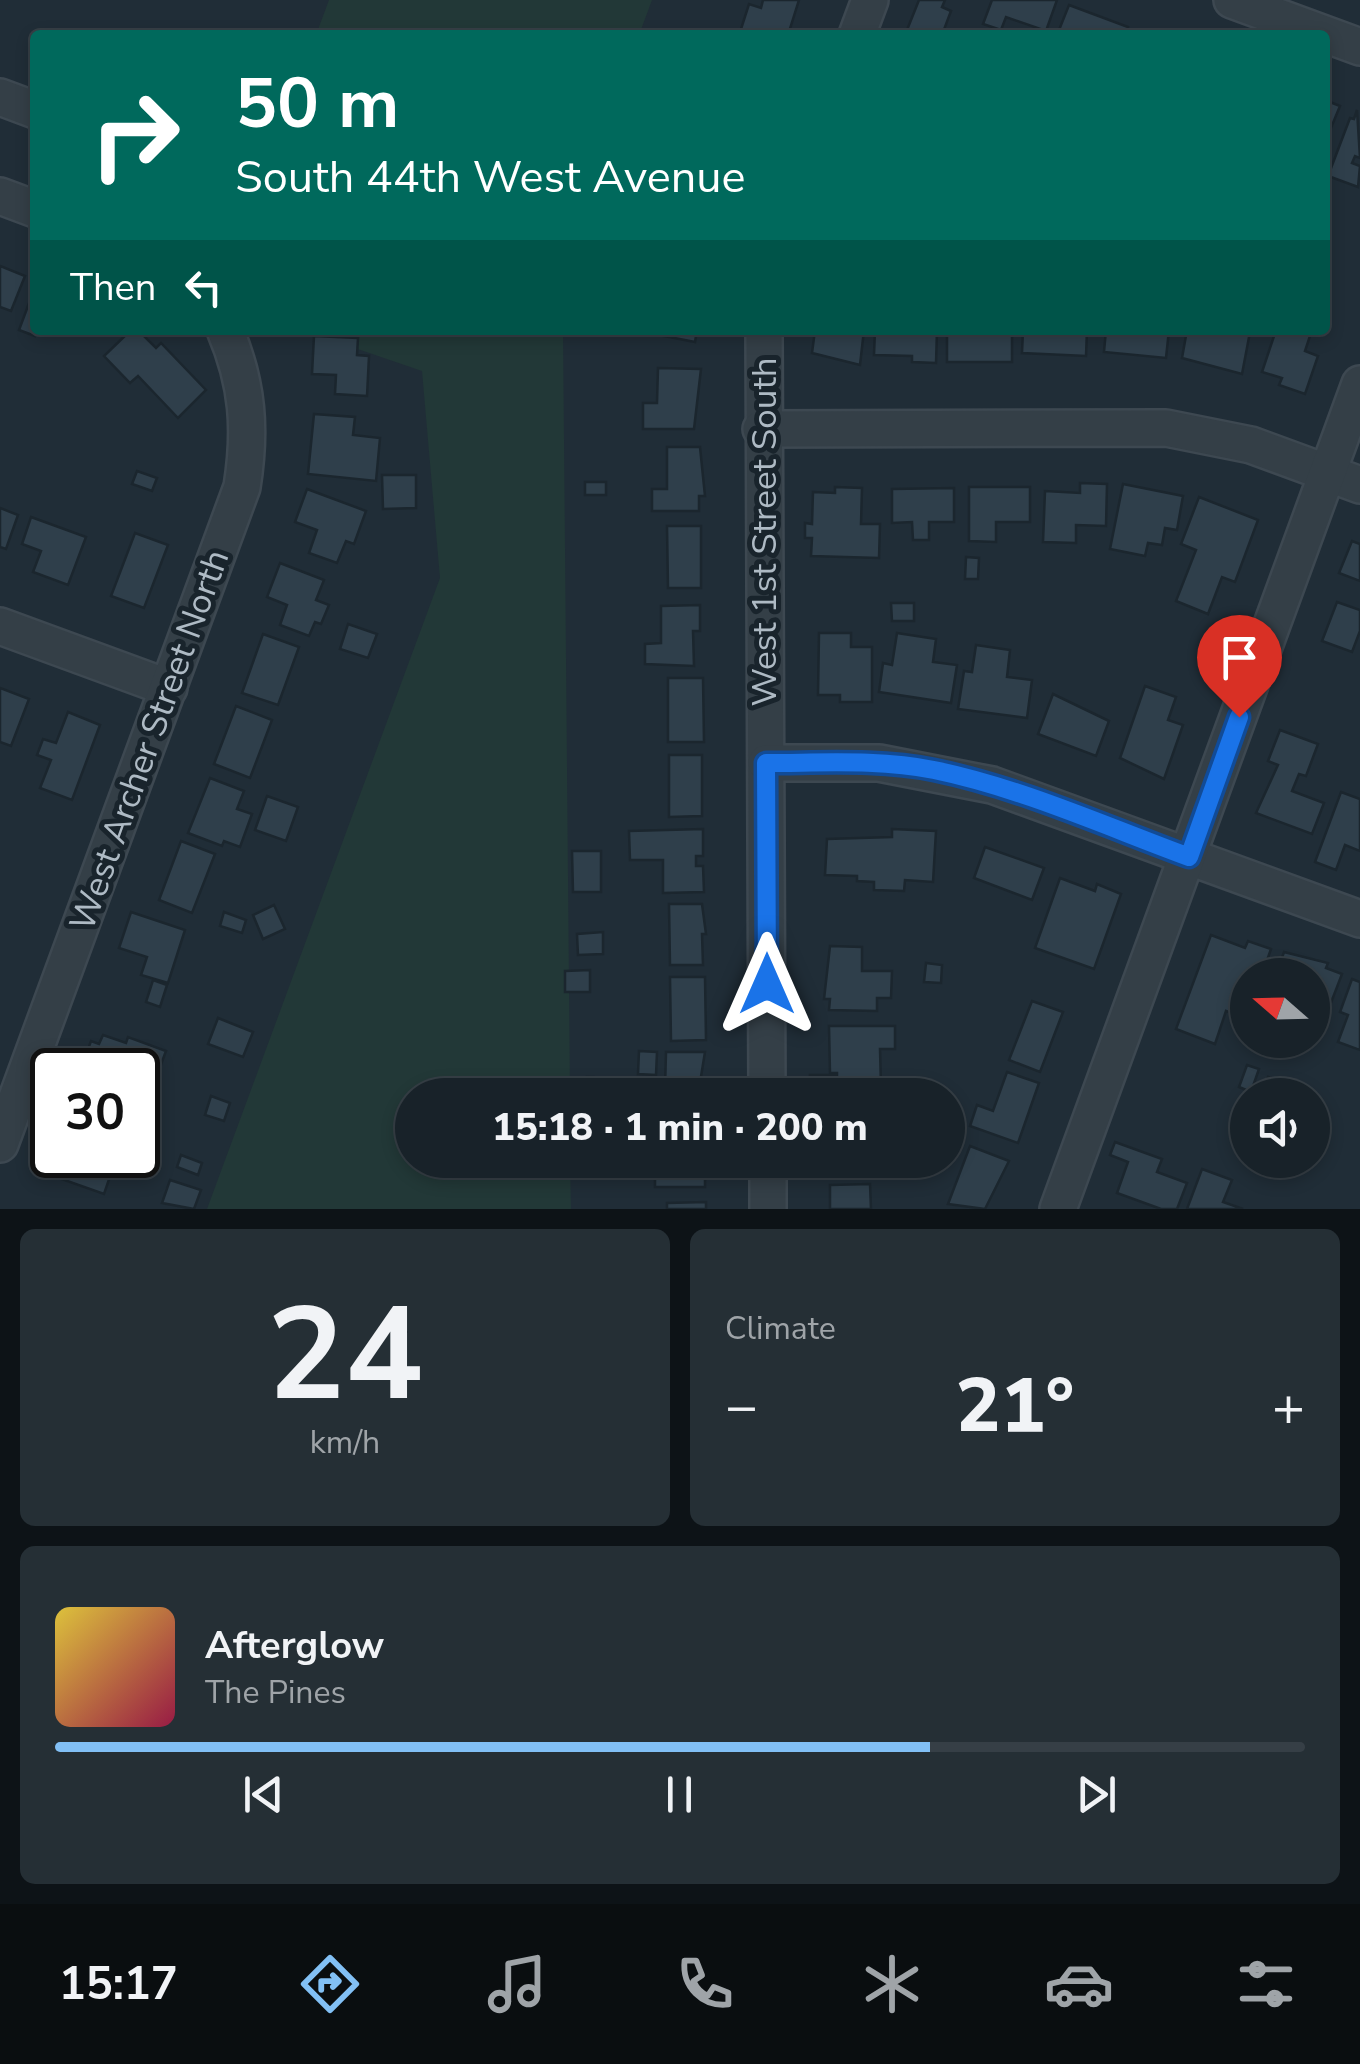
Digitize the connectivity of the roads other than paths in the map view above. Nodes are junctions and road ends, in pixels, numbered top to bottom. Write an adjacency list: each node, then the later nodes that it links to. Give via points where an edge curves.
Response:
1 (870, 0): 3 (street)
2 (1232, 0): 4 (street)
3 (859, 30)
4 (1315, 30)
5 (1330, 35): 6 (street)
6 (1360, 46)
7 (0, 97): 8 (street)
8 (30, 108)
9 (0, 196): 10 (street)
10 (30, 206)
11 (227, 335): 17 (street, West Archer Street North, via 247,395 242,488)
12 (764, 335): 14 (street, West 1st Street South)
13 (1360, 384): 15 (street)
14 (761, 429): 15 (street, via 1166,428 1250,445); 18 (street, West 1st Street South)
15 (1344, 478): 19 (street)
16 (0, 626): 17 (street)
17 (168, 688): 22 (street, West Archer Street North)
18 (766, 763): 19 (street, via 933,770); 21 (street, West 1st Street South)
19 (1189, 857): 20 (street); 25 (street)
20 (1360, 920)
21 (767, 1078)
22 (0, 1144)
23 (768, 1178): 24 (street)
24 (768, 1209)
25 (1058, 1209)

